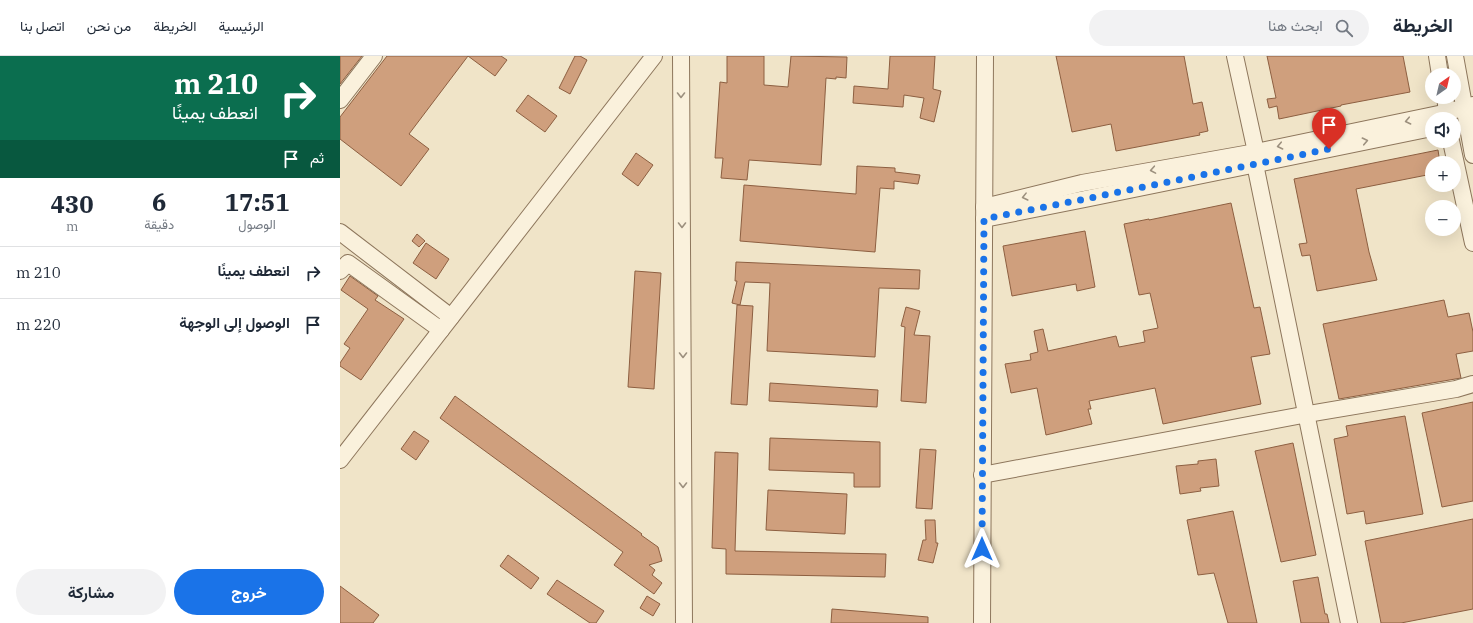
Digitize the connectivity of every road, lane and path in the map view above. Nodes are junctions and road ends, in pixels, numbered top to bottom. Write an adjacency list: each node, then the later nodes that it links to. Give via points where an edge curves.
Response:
1 (374, 56): 9 (street)
2 (654, 56): 21 (street)
3 (681, 56): 27 (street, one-way to 27)
4 (985, 56): 17 (street)
5 (1235, 56): 16 (street)
6 (1437, 56): 8 (street)
7 (1455, 56): 10 (street)
8 (1439, 68)
9 (340, 100)
10 (1459, 112)
11 (1461, 118): 15 (street)
12 (1425, 120): 16 (street, one-way to 16)
13 (1425, 129): 16 (street, one-way to 13)
14 (1453, 148): 19 (street)
15 (1473, 154)
16 (1255, 158): 17 (street, via 1082,183); 24 (street)
17 (984, 213): 26 (street)
18 (340, 232): 21 (street)
19 (1473, 243)
20 (340, 271): 22 (street, via 348,264)
21 (451, 317): 22 (street)
22 (441, 330): 25 (street)
23 (1473, 384): 24 (street)
24 (1308, 414): 26 (street); 29 (street)
25 (340, 460)
26 (982, 476): 28 (street)
27 (684, 623)
28 (982, 623)
29 (1350, 623)

